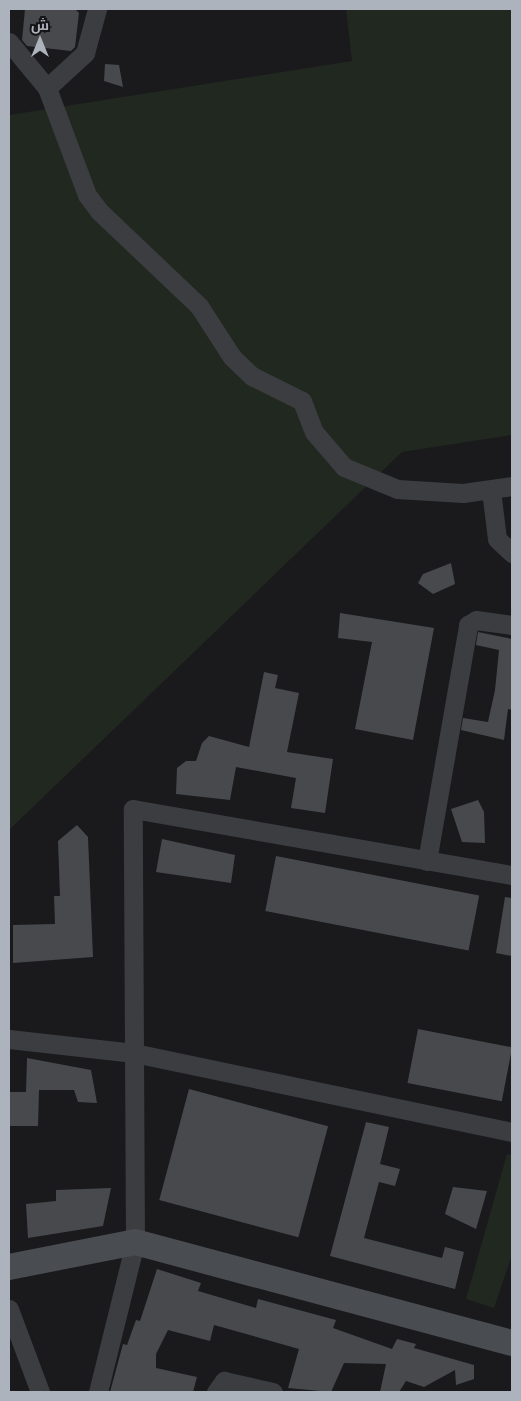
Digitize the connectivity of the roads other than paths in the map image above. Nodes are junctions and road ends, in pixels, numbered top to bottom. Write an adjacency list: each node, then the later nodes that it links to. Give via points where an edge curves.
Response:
1 (97, 9): 3 (street, via 85,53)
2 (9, 42): 3 (street)
3 (47, 88): 5 (street, via 86,194 100,212 199,306 232,357 252,376 302,400 314,432 344,467 397,489 463,493)
4 (512, 486): 5 (street)
5 (491, 490): 6 (street, via 497,539)
6 (512, 553)
7 (512, 625): 8 (street, via 476,620 468,625)
8 (426, 861): 9 (street); 11 (street, via 133,809)
9 (512, 875)
10 (9, 1039): 11 (street)
11 (134, 1053): 12 (street); 13 (street)
12 (512, 1132)
13 (135, 1242): 14 (street); 16 (street); 18 (street)
14 (9, 1267)
15 (9, 1309): 17 (street)
16 (510, 1345)
17 (40, 1392)
18 (98, 1392)
19 (216, 1392): 20 (street, via 224,1381)
20 (273, 1392)

